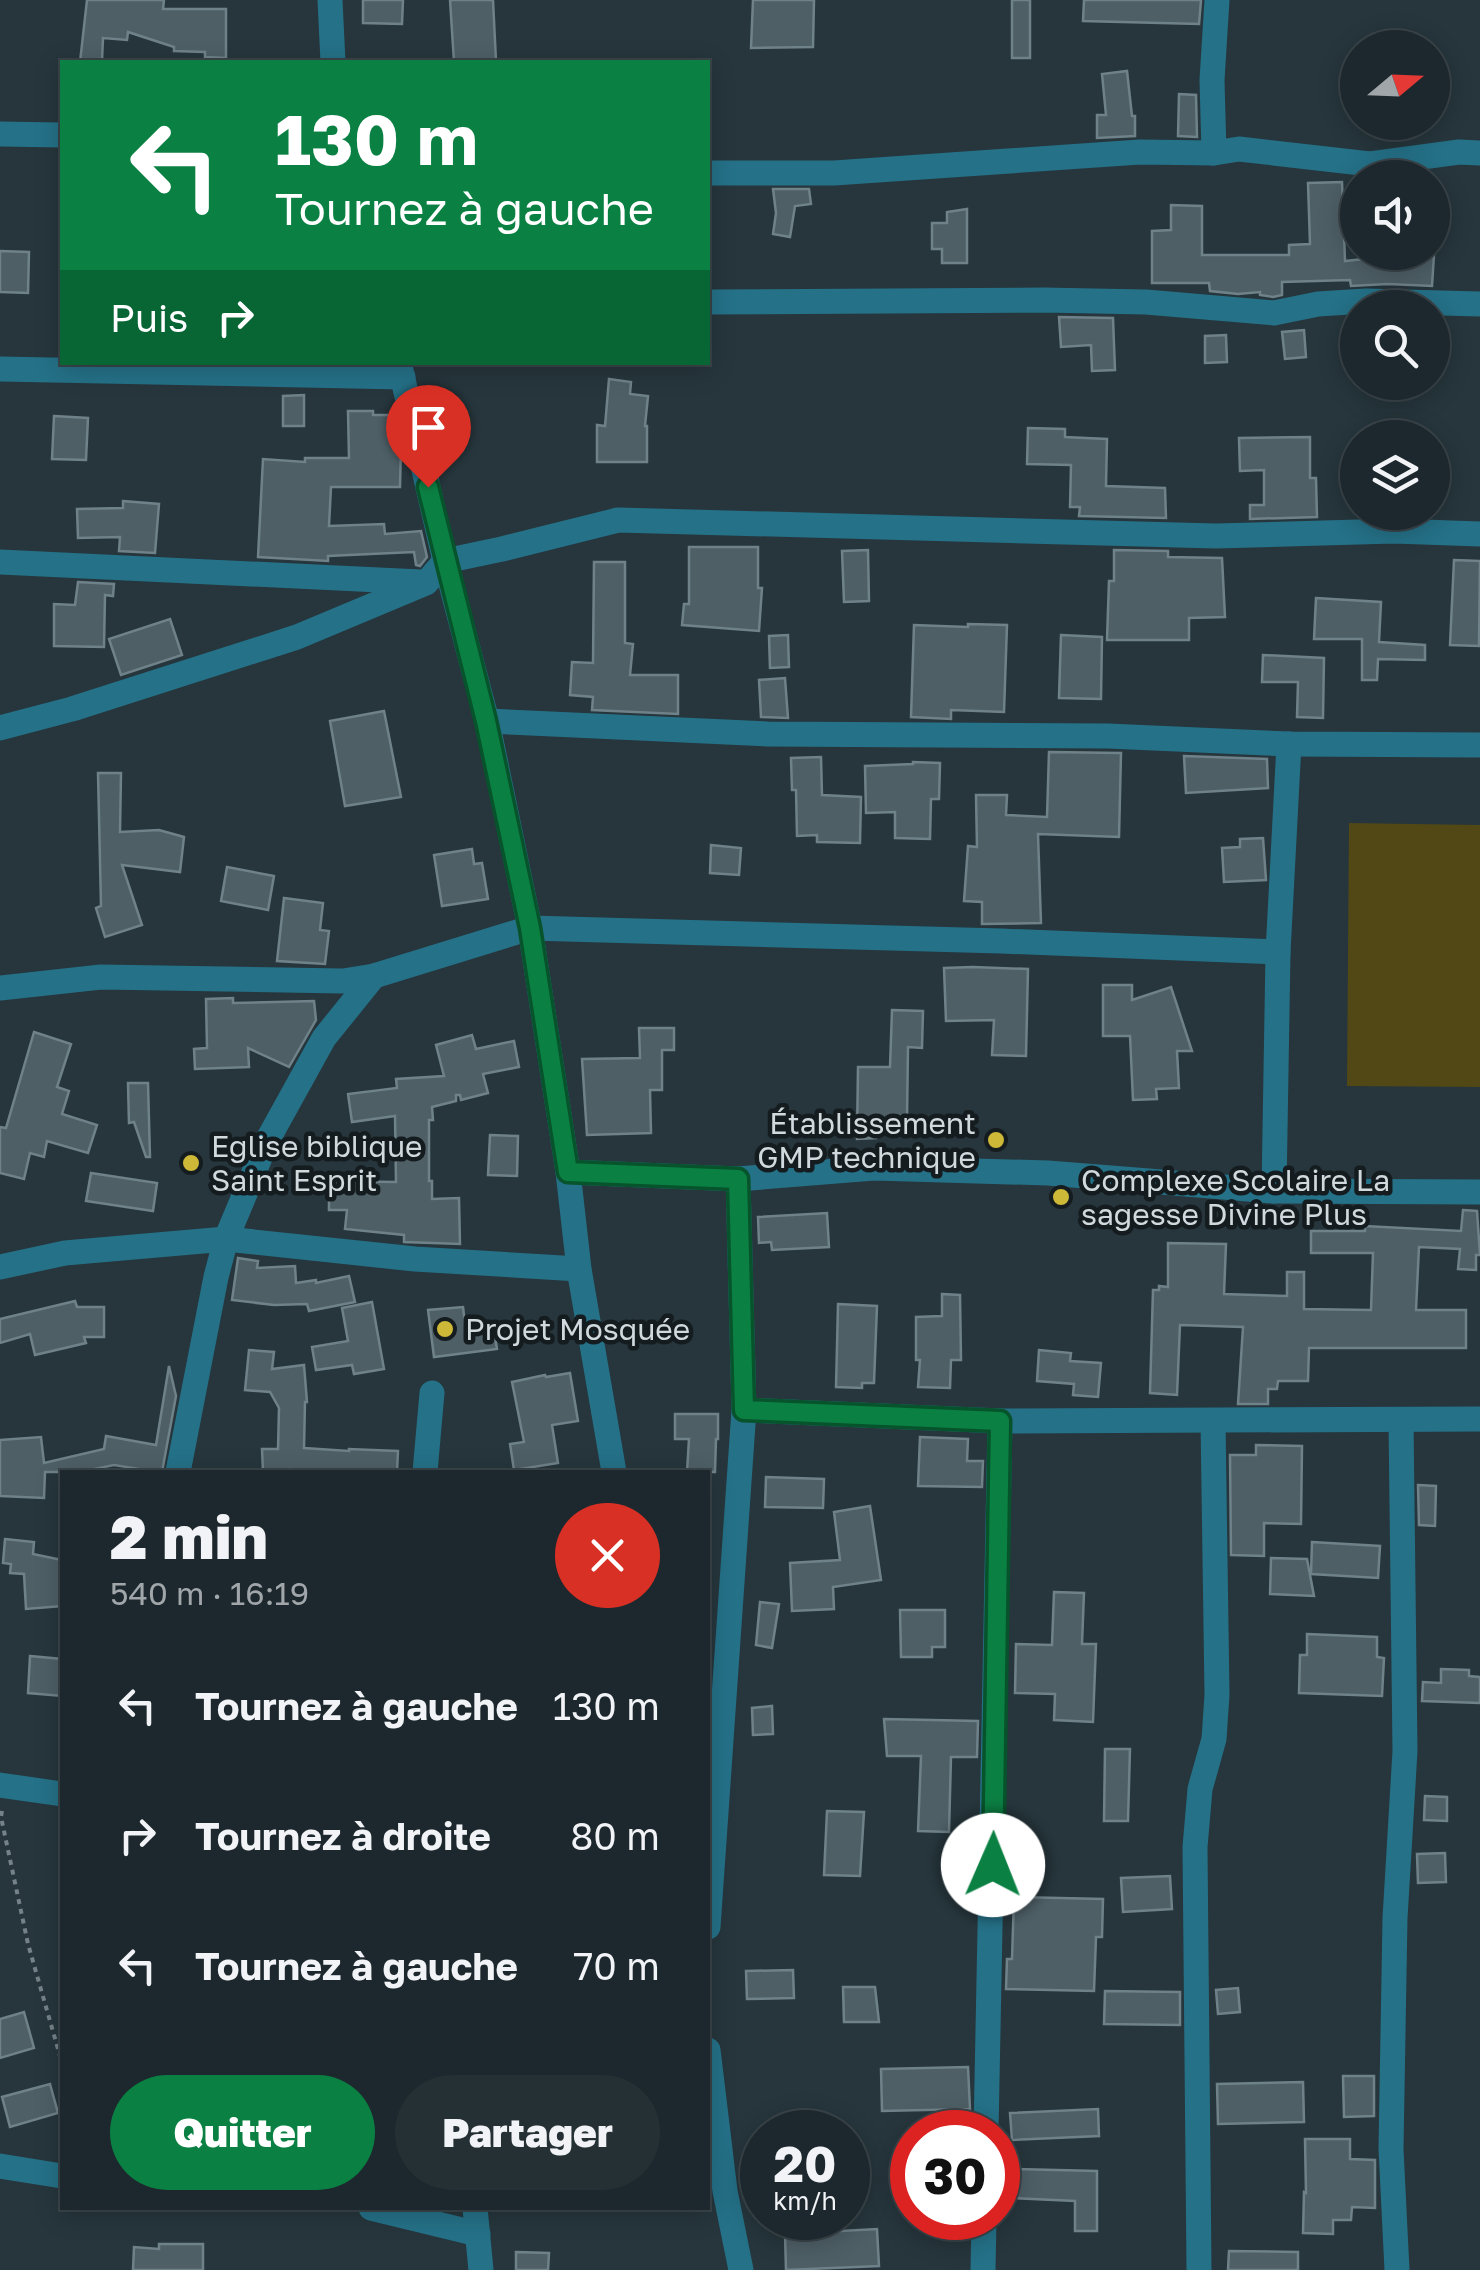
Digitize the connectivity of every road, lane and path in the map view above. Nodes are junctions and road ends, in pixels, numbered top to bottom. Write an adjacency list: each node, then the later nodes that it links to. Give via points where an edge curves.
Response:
1 (330, 0): 3 (street)
2 (1217, 0): 6 (street, via 1213,118)
3 (333, 60)
4 (0, 134): 5 (street)
5 (60, 135)
6 (1226, 151): 7 (street, via 1370,164); 8 (street, via 834,173)
7 (1480, 154)
8 (710, 173)
9 (710, 302): 10 (street, via 1146,302 1274,314 1366,301)
10 (1480, 304)
11 (0, 369): 12 (street)
12 (401, 370): 14 (street)
13 (1480, 534): 14 (street, via 1216,536 618,520)
14 (446, 560): 16 (street); 17 (street)
15 (0, 562): 16 (street)
16 (426, 583): 18 (street, via 296,638)
17 (486, 721): 19 (street); 21 (street)
18 (0, 728)
19 (1289, 744): 20 (street); 22 (street)
20 (1480, 745)
21 (530, 928): 22 (street); 23 (street); 25 (street)
22 (1278, 952): 27 (street)
23 (374, 976): 24 (street, via 101,976); 29 (street, via 324,1038 267,1141)
24 (0, 988)
25 (568, 1172): 26 (street); 31 (street)
26 (738, 1179): 27 (street, via 932,1170); 33 (street)
27 (1274, 1191): 28 (street)
28 (1480, 1192)
29 (226, 1239): 30 (street, via 65,1253); 31 (street); 38 (street)
30 (0, 1267)
31 (578, 1269): 40 (street)
32 (432, 1393): 39 (street)
33 (744, 1410): 36 (street); 43 (street)
34 (1480, 1419): 35 (street)
35 (1401, 1420): 37 (street); 57 (street, via 1405,1751 1392,2148)
36 (1000, 1421): 37 (street); 46 (street)
37 (1213, 1421): 56 (street, via 1217,1695 1195,1847)
38 (178, 1470)
39 (425, 1470)
40 (614, 1470)
41 (3, 1785): 42 (street); 44 (path, via 10,1864)
42 (60, 1794)
43 (710, 1899)
44 (60, 2056)
45 (710, 2068): 54 (street)
46 (986, 2110)
47 (0, 2166): 48 (street)
48 (60, 2176)
49 (379, 2210): 51 (street)
50 (475, 2210): 51 (street)
51 (478, 2234): 53 (street)
52 (984, 2240): 55 (street)
53 (481, 2270)
54 (741, 2270)
55 (983, 2270)
56 (1199, 2270)
57 (1397, 2270)

